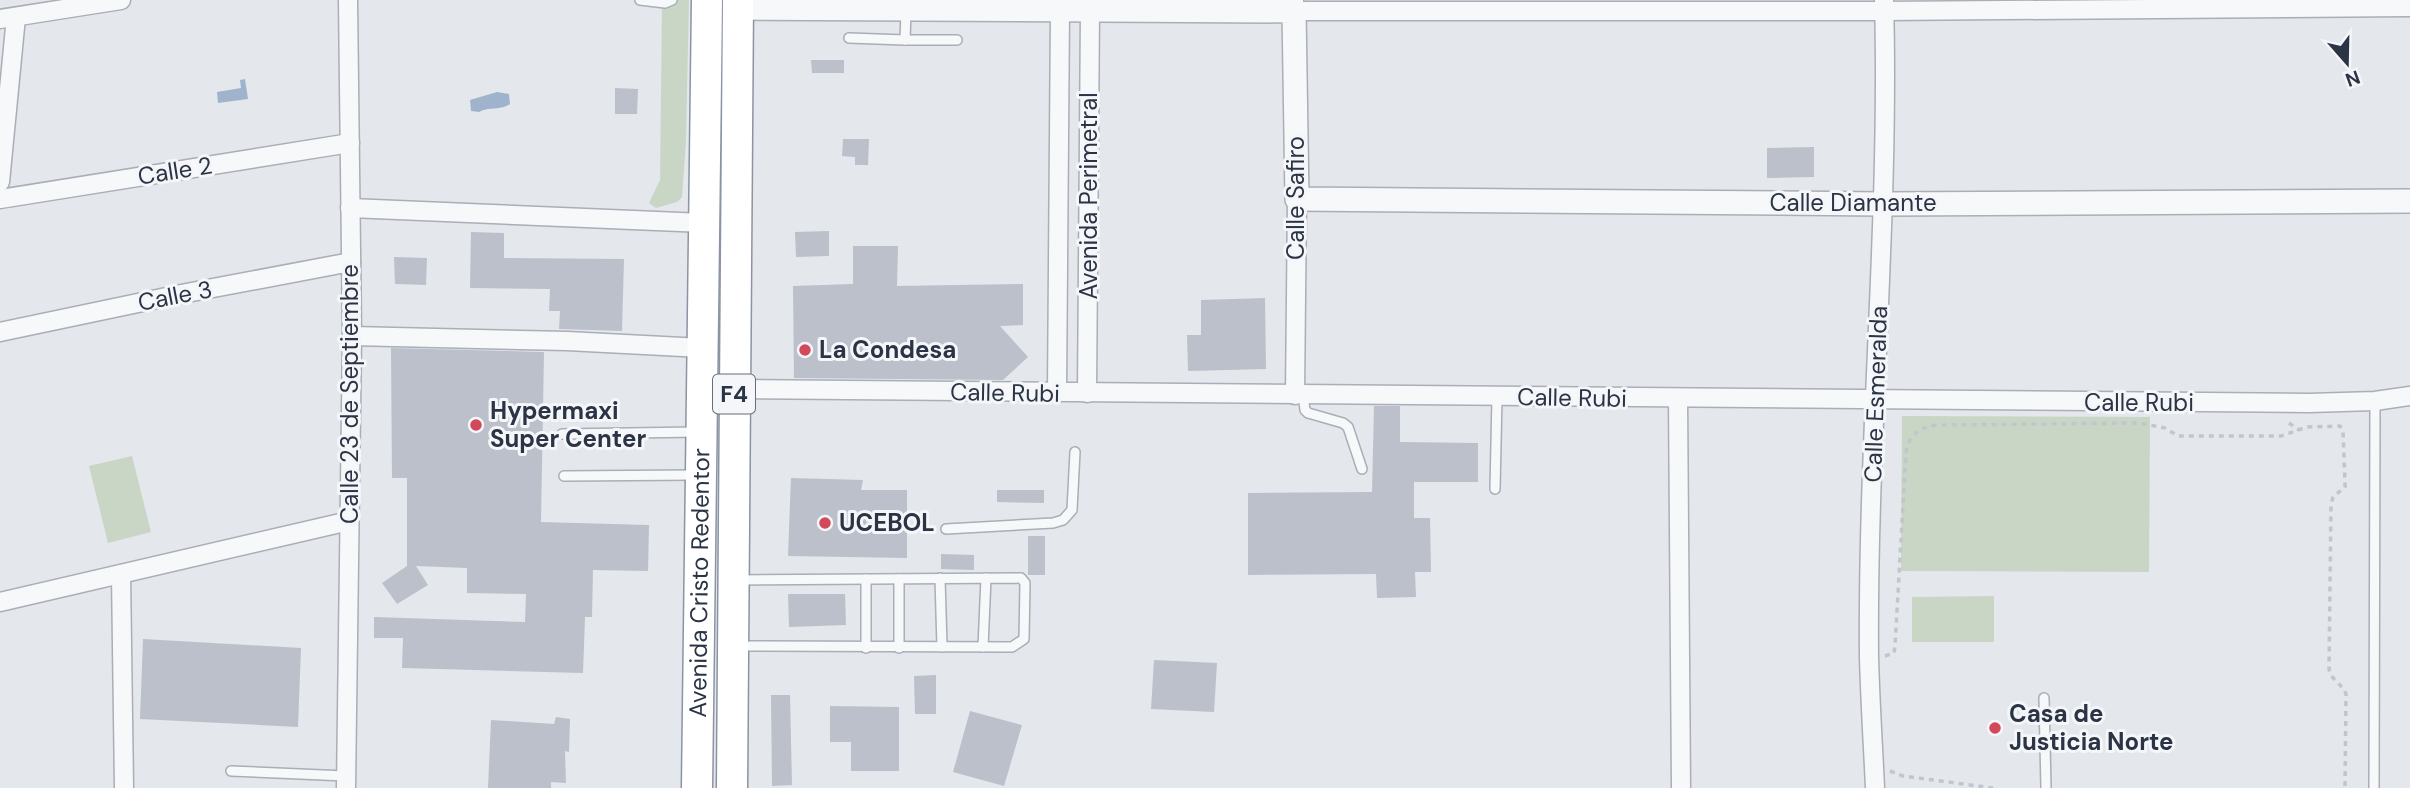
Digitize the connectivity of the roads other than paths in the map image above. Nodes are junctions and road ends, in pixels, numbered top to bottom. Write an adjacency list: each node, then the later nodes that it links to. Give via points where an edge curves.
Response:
1 (121, 0): 13 (street)
2 (348, 0): 17 (street, Calle 23 de Septiembre)
3 (640, 0): 4 (lane)
4 (672, 0)
5 (706, 0): 24 (highway, Avenida Cristo Redentor / F4)
6 (738, 4): 12 (street); 29 (highway, Avenida Cristo Redentor / F4)
7 (1060, 5): 8 (street); 12 (street); 30 (street, Avenida Perimetral)
8 (1091, 5): 9 (street); 31 (street, Avenida Perimetral)
9 (1294, 6): 10 (street); 20 (street, Calle Safiro)
10 (1884, 6): 11 (street); 22 (street, Calle Esmeralda)
11 (2410, 7)
12 (906, 9): 15 (lane)
13 (8, 18): 18 (street)
14 (849, 38): 15 (lane)
15 (905, 40): 16 (lane)
16 (957, 40)
17 (349, 143): 19 (street, Calle 2); 23 (street, Calle 23 de Septiembre)
18 (0, 182)
19 (0, 199)
20 (1297, 200): 22 (street, Calle Diamante); 32 (street, Calle Safiro)
21 (2410, 201): 22 (street, Calle Diamante)
22 (1884, 204): 36 (street, Calle Esmeralda)
23 (350, 208): 24 (street); 25 (street, Calle 23 de Septiembre)
24 (704, 223): 28 (highway, Avenida Cristo Redentor / F4)
25 (351, 262): 26 (street, Calle 3); 27 (street, Calle 23 de Septiembre)
26 (0, 332)
27 (352, 336): 28 (street); 45 (street, Calle 23 de Septiembre)
28 (702, 348): 38 (highway, Avenida Cristo Redentor / F4)
29 (734, 389): 30 (street, Calle Rubi); 52 (highway, Avenida Cristo Redentor / F4)
30 (1057, 393): 31 (street, Calle Rubi)
31 (1087, 393): 32 (street, Calle Rubi)
32 (1299, 395): 34 (street, Calle Rubi); 41 (lane, via 1308,413 1348,427)
33 (2410, 396): 37 (street, Calle Rubi)
34 (1497, 397): 35 (street, Calle Rubi); 44 (lane)
35 (1678, 399): 36 (street, Calle Rubi); 65 (street)
36 (1875, 401): 37 (street, Calle Rubi); 66 (street, Calle Esmeralda, via 1869,656)
37 (2375, 401): 68 (lane)
38 (701, 432): 39 (lane); 42 (highway, Avenida Cristo Redentor / F4)
39 (562, 434)
40 (1075, 452): 46 (lane, via 1072,510 1063,520)
41 (1362, 470)
42 (701, 474): 43 (lane); 63 (highway, Avenida Cristo Redentor / F4)
43 (564, 476)
44 (1495, 489)
45 (349, 521): 47 (street); 61 (street, Calle 23 de Septiembre)
46 (946, 529)
47 (121, 574): 53 (street); 62 (street)
48 (940, 578): 49 (lane); 51 (lane); 58 (lane)
49 (986, 578): 55 (lane); 55 (lane, via 1024,580 1024,639 1012,647)
50 (866, 579): 51 (lane); 52 (lane); 56 (lane)
51 (899, 579): 57 (lane)
52 (733, 580): 54 (highway, Avenida Cristo Redentor / F4)
53 (0, 602)
54 (732, 646): 56 (lane); 64 (highway, Avenida Cristo Redentor / F4)
55 (983, 647): 58 (lane)
56 (866, 648): 57 (lane)
57 (899, 648): 58 (lane)
58 (942, 648)
59 (2045, 698): 67 (lane)
60 (231, 771): 61 (lane)
61 (346, 782)
62 (124, 788)
63 (697, 788)
64 (732, 788)
65 (1681, 788)
66 (1875, 788)
67 (2046, 788)
68 (2374, 788)

